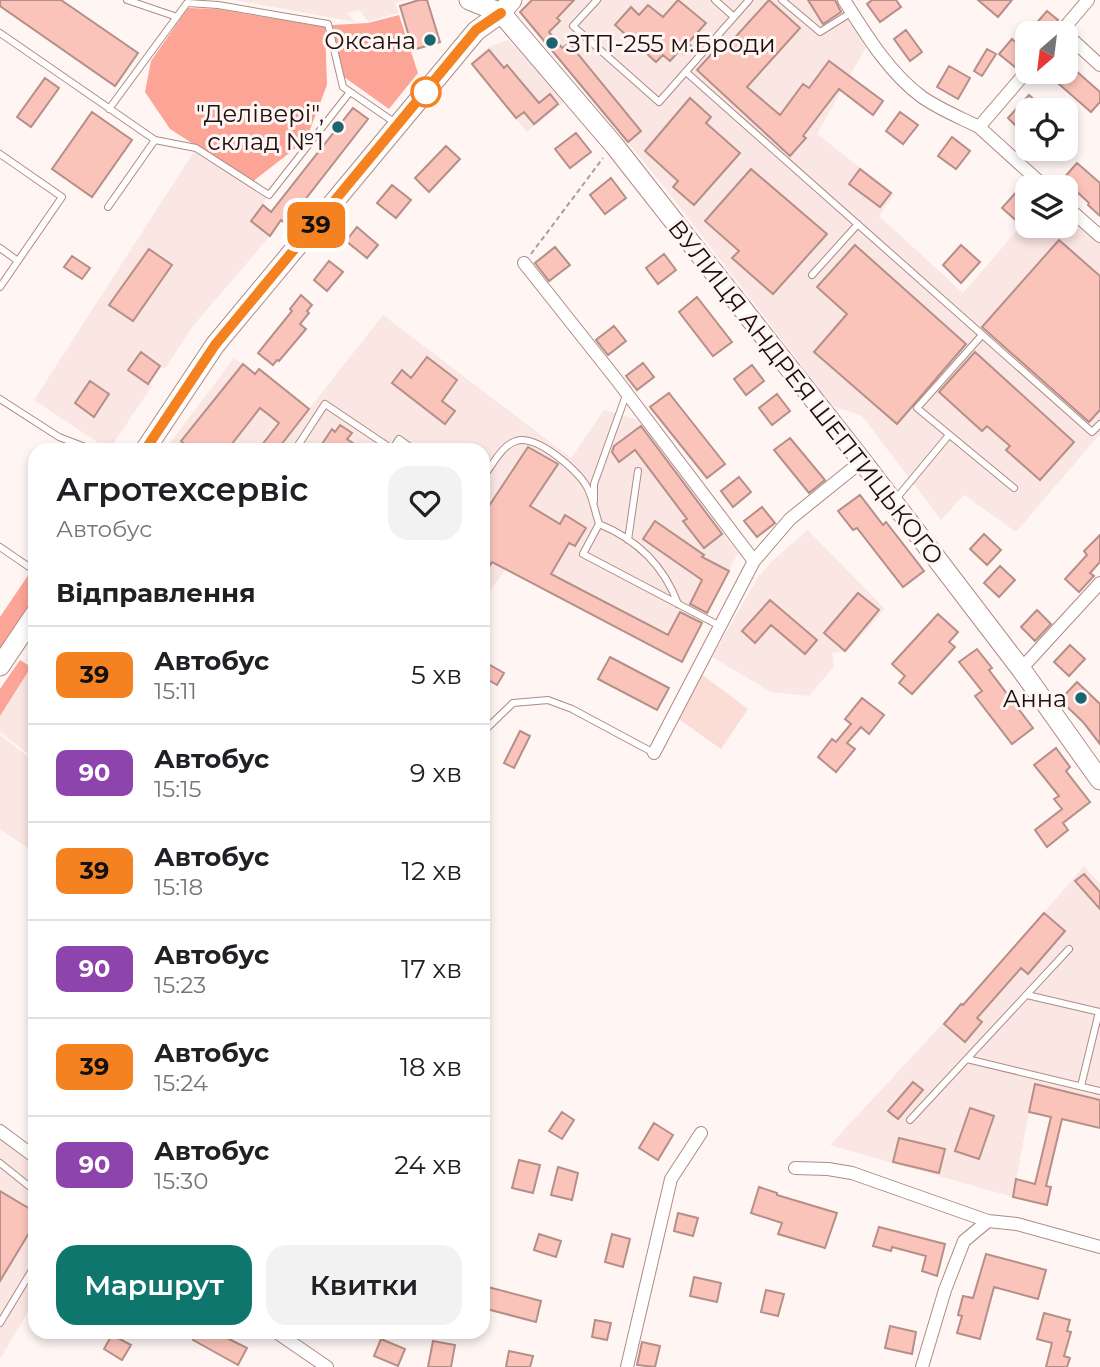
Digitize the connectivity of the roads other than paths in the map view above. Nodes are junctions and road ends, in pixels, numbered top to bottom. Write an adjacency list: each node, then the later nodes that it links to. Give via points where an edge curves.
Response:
1 (127, 0): 12 (lane)
2 (469, 0): 9 (main road)
3 (597, 0): 17 (lane, via 573,26 659,102)
4 (715, 0): 11 (lane)
5 (749, 0): 11 (lane)
6 (782, 0): 10 (lane, via 820,32)
7 (844, 0): 10 (street)
8 (1088, 0): 13 (street)
9 (507, 6): 21 (main road, via 476,30); 44 (main road, ВУЛИЦЯ АНДРЕЯ ШЕПТИЦЬКОГО)
10 (852, 12): 22 (street, via 919,95)
11 (734, 17): 17 (lane)
12 (177, 18): 19 (lane, via 187,3 328,24 343,87); 20 (lane)
13 (1072, 21)
14 (0, 33): 20 (lane)
15 (1078, 46): 16 (street)
16 (1100, 65)
17 (686, 72): 28 (lane)
18 (1016, 84): 22 (street)
19 (350, 92): 21 (lane); 23 (lane, via 269,195 196,148)
20 (109, 109): 23 (lane)
21 (399, 125): 41 (main road, via 215,345)
22 (979, 127): 25 (street)
23 (155, 140): 26 (lane)
24 (0, 154): 31 (lane, via 62,197)
25 (1032, 175)
26 (108, 207)
27 (1078, 217): 29 (street)
28 (858, 224): 33 (lane); 35 (lane)
29 (1100, 236)
30 (0, 248): 31 (lane)
31 (18, 261): 34 (lane)
32 (524, 264): 36 (street)
33 (812, 275)
34 (0, 287)
35 (982, 334): 38 (lane, via 1092,432); 39 (lane, via 917,408)
36 (627, 393): 49 (lane, via 594,484); 53 (street)
37 (0, 400): 40 (lane)
38 (1100, 424)
39 (949, 435): 47 (lane); 48 (lane)
40 (75, 443)
41 (150, 443)
42 (300, 443): 43 (lane, via 325,404)
43 (383, 443)
44 (862, 461): 48 (main road, ВУЛИЦЯ АНДРЕЯ ШЕПТИЦЬКОГО); 53 (street, via 790,519)
45 (490, 468): 49 (lane, via 505,448 517,440 531,440 573,468 587,486)
46 (638, 471): 51 (lane)
47 (1014, 488)
48 (890, 505): 60 (main road, ВУЛИЦЯ АНДРЕЯ ШЕПТИЦЬКОГО)
49 (594, 506): 50 (lane)
50 (599, 524): 51 (lane); 56 (lane, via 583,554)
51 (628, 540): 56 (lane, via 659,567)
52 (0, 548): 54 (lane)
53 (754, 561): 58 (street)
54 (28, 566)
55 (1100, 583): 60 (street)
56 (678, 604): 58 (lane)
57 (28, 624): 59 (main road)
58 (720, 626): 62 (street)
59 (0, 666)
60 (1020, 669): 63 (main road, ВУЛИЦЯ АНДРЕЯ ШЕПТИЦЬКОГО)
61 (490, 725): 62 (lane, via 513,703 548,700)
62 (654, 753)
63 (1100, 780)
64 (1069, 949): 65 (lane)
65 (1027, 995): 66 (lane); 67 (lane)
66 (1099, 1012): 68 (lane)
67 (967, 1059): 68 (lane); 70 (lane)
68 (1081, 1086): 69 (lane)
69 (1100, 1091)
70 (910, 1120)
71 (0, 1131): 73 (street)
72 (701, 1133): 83 (street, via 671,1179)
73 (28, 1152)
74 (0, 1163): 76 (lane)
75 (794, 1168): 77 (street, via 852,1173)
76 (28, 1185)
77 (988, 1221): 78 (street, via 1017,1224); 84 (street, via 964,1241)
78 (1100, 1247)
79 (28, 1277): 80 (lane)
80 (0, 1323)
81 (286, 1339): 82 (street)
82 (327, 1367)
83 (627, 1367)
84 (922, 1367)

